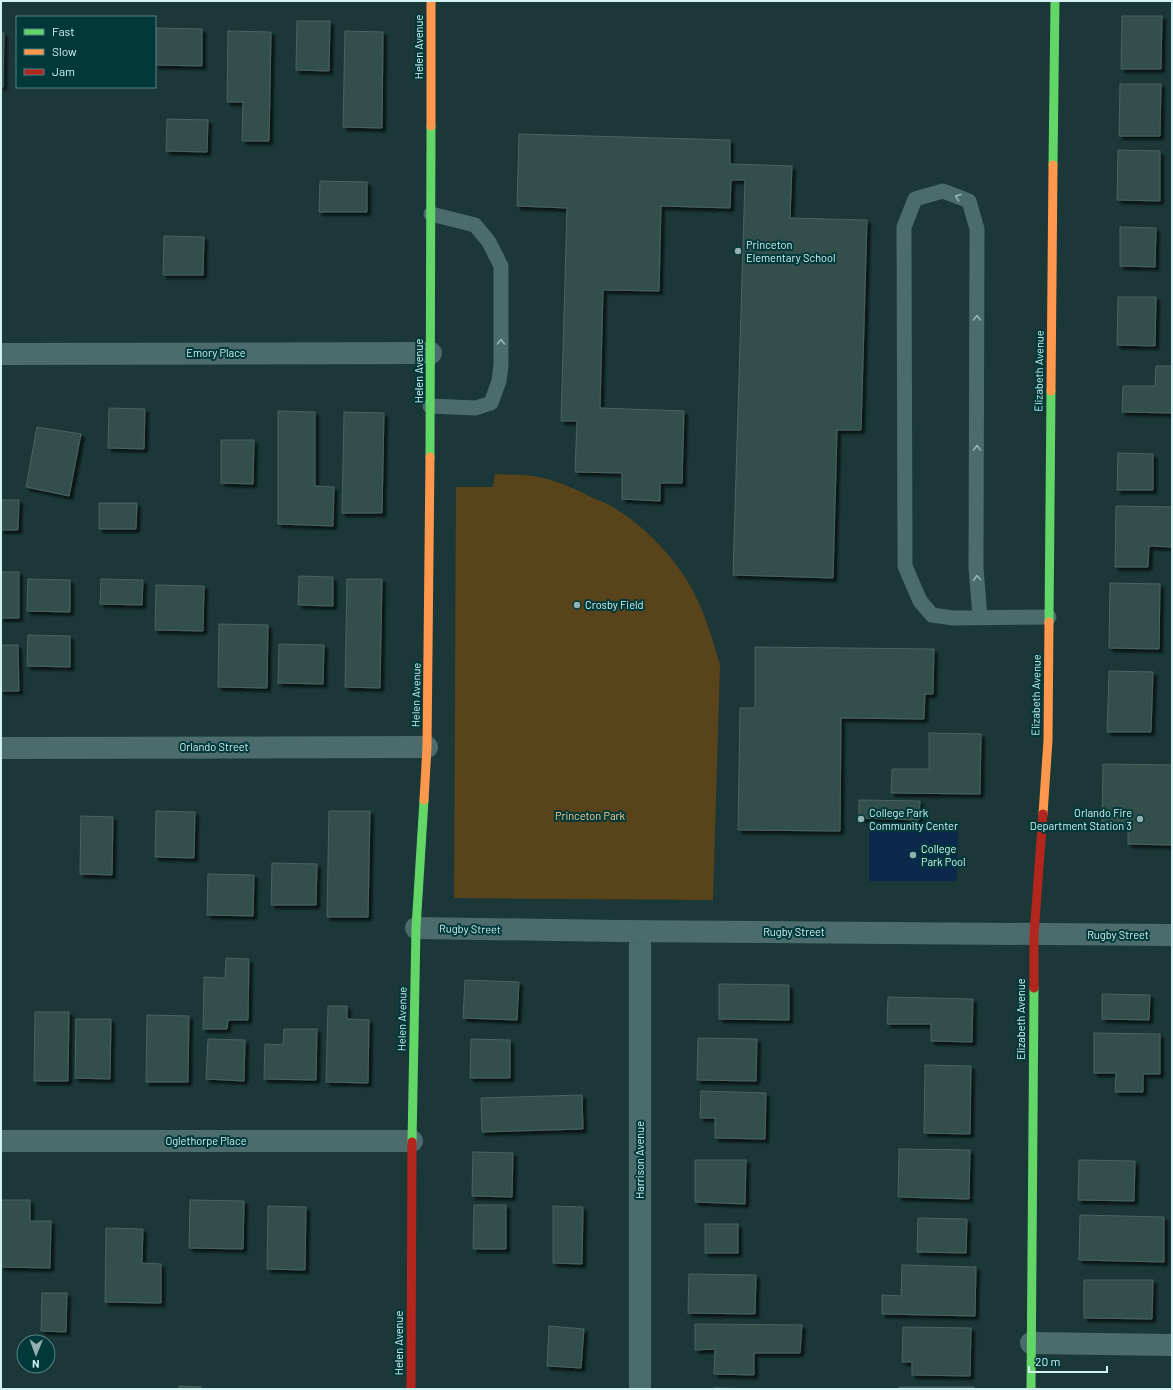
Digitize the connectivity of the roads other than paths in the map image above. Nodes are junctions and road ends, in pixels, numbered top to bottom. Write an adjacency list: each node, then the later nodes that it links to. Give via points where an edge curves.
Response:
1 (431, 1): 3 (street, Helen Avenue)
2 (1054, 1): 8 (street, Elizabeth Avenue)
3 (431, 214): 4 (street, Helen Avenue); 6 (lane, one-way to 3, via 476,408 491,403 499,381 501,365 501,266 489,242 474,226)
4 (431, 353): 5 (street, Emory Place); 6 (street, Helen Avenue)
5 (1, 354)
6 (430, 406): 9 (street, Helen Avenue)
7 (980, 617): 7 (lane, one-way to 7, via 976,568 977,229 969,201 943,191 915,199 904,227 904,566 920,602 932,615 953,618); 8 (lane)
8 (1049, 618): 13 (street, Elizabeth Avenue, via 1048,740)
9 (427, 747): 10 (street, Orlando Street); 11 (street, Helen Avenue)
10 (1, 748)
11 (416, 928): 12 (street, Rugby Street); 16 (street, Helen Avenue)
12 (640, 931): 13 (street, Rugby Street); 20 (street, Harrison Avenue)
13 (1034, 934): 14 (street, Rugby Street); 17 (street, Elizabeth Avenue)
14 (1172, 935)
15 (1, 1141): 16 (street, Oglethorpe Place)
16 (412, 1141): 19 (street, Helen Avenue)
17 (1031, 1343): 18 (street); 21 (street, Elizabeth Avenue)
18 (1172, 1345)
19 (411, 1389)
20 (640, 1389)
21 (1031, 1389)

